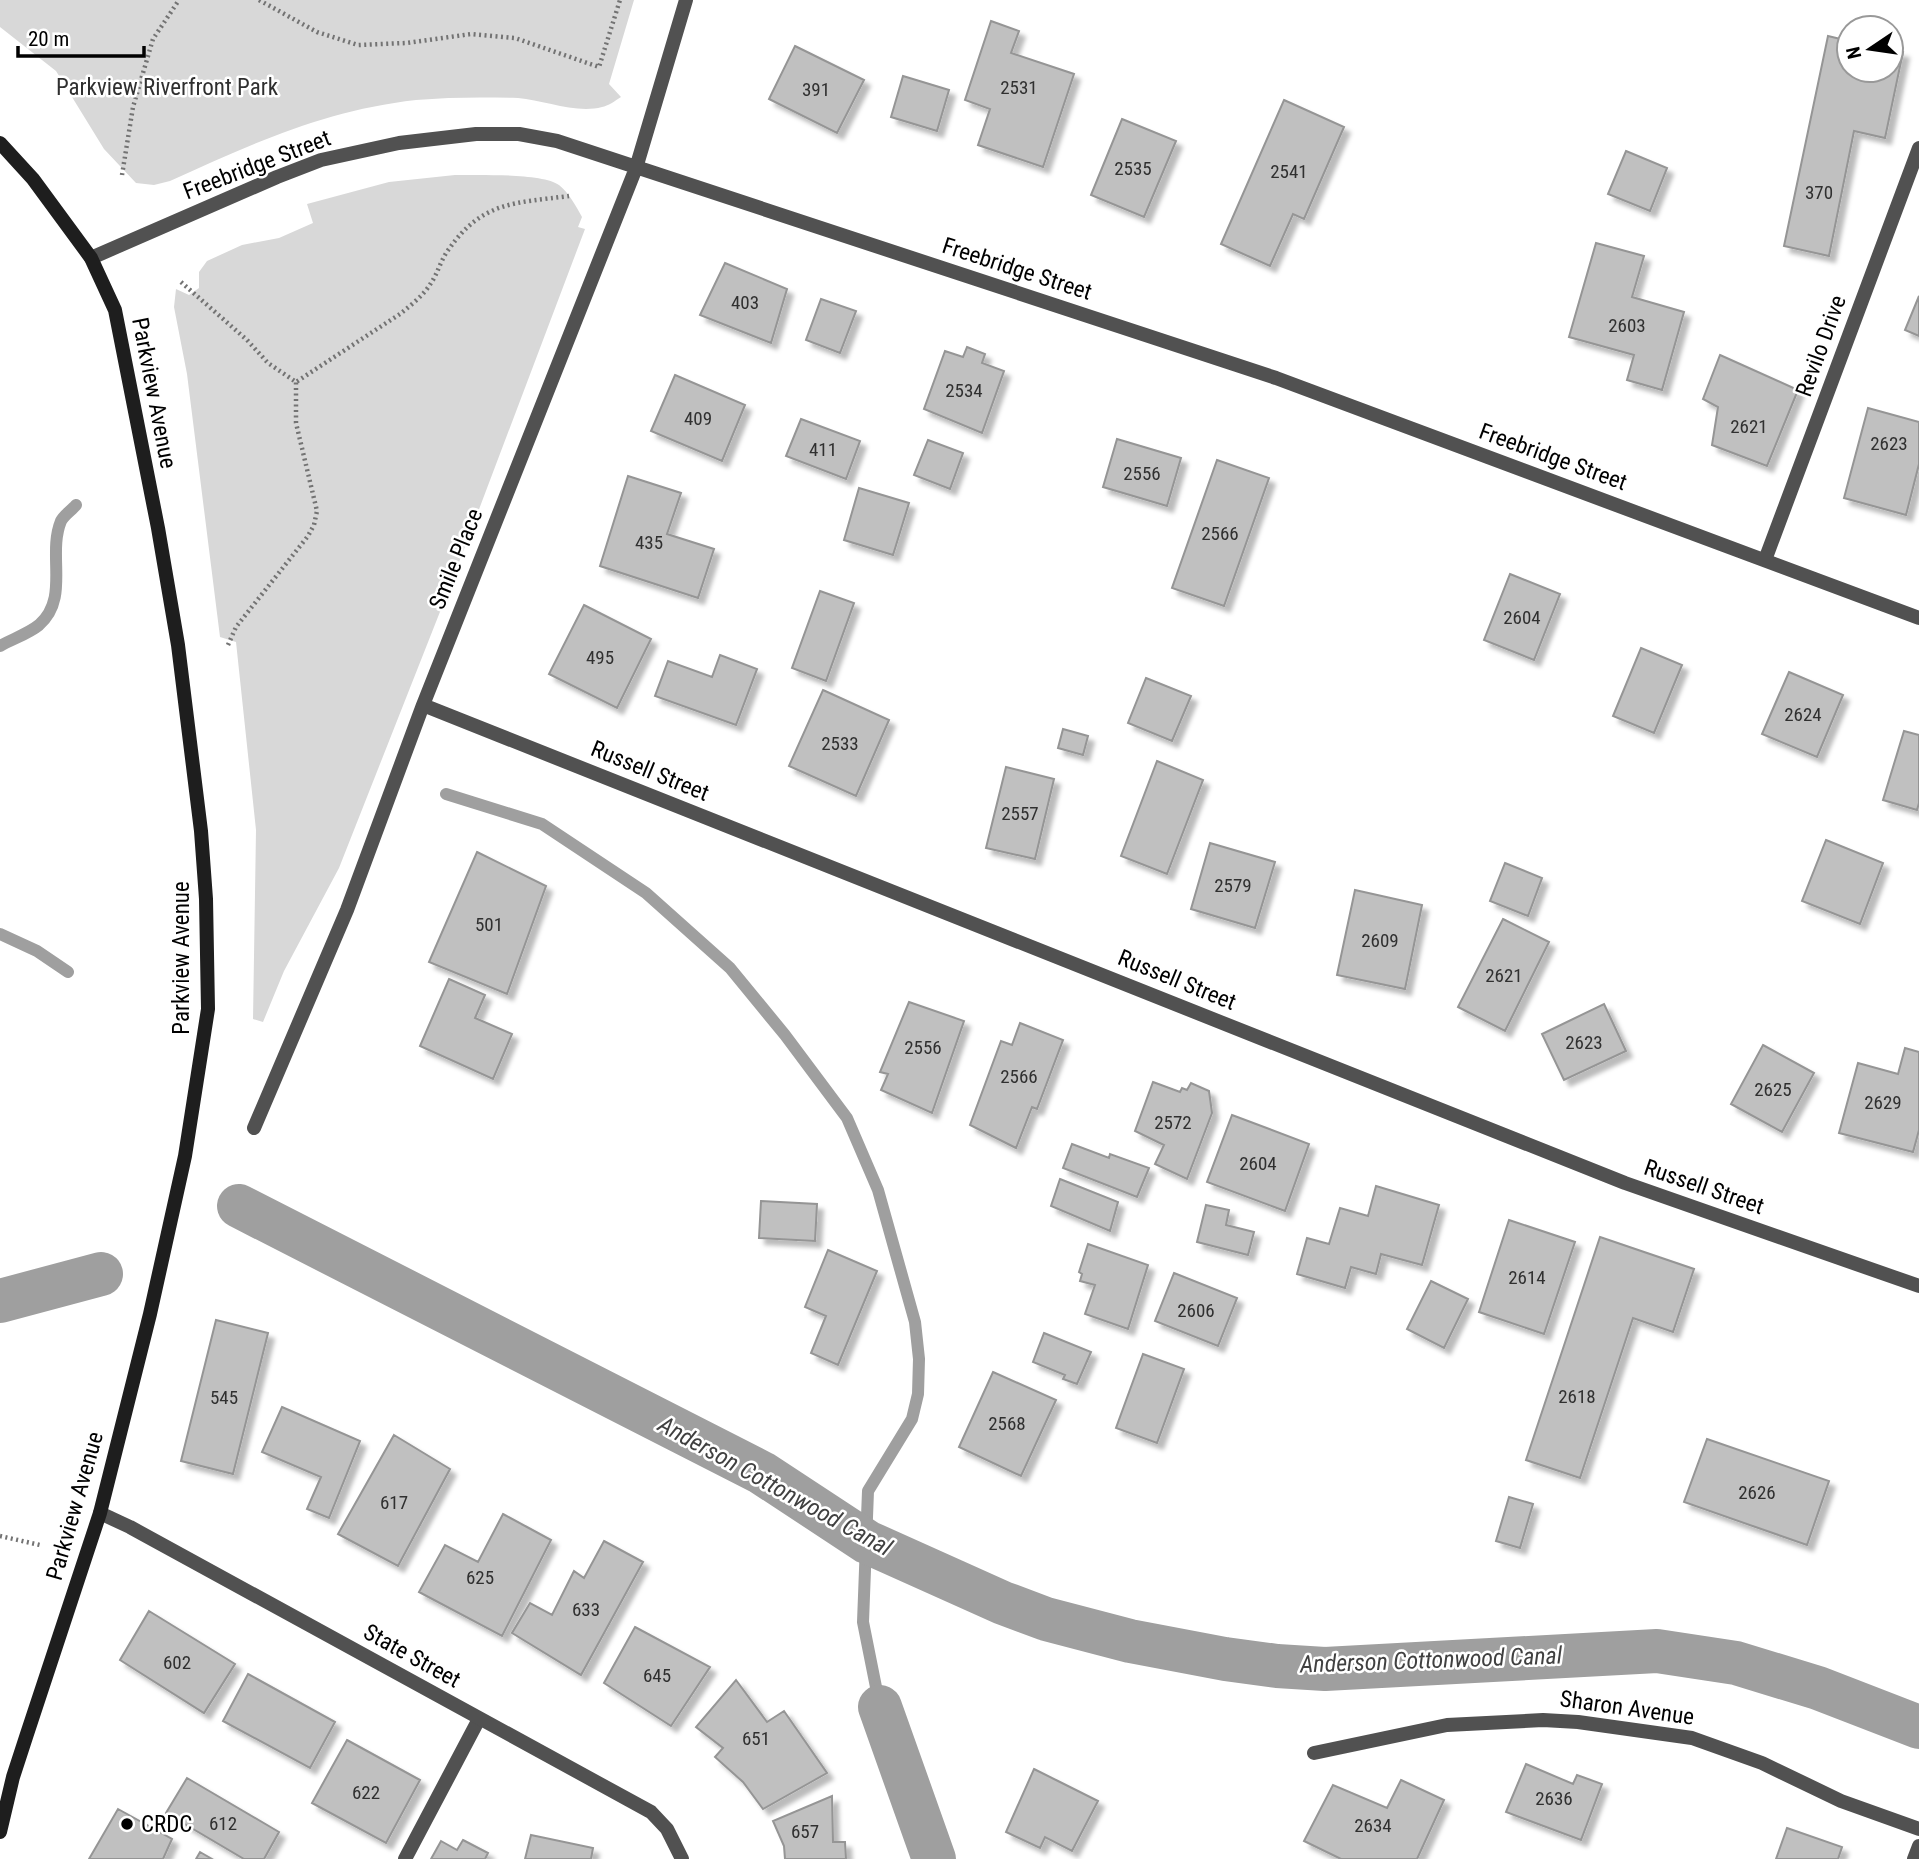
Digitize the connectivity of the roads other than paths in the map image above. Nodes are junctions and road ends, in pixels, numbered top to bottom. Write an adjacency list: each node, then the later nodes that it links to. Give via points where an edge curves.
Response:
1 (686, 0): 4 (street, Smile Place)
2 (0, 144): 5 (main road, Parkview Avenue, via 33,179)
3 (1919, 148): 6 (street, Revilo Drive)
4 (636, 168): 5 (street, Freebridge Street, via 557,141 519,135 476,134 399,143 321,160); 6 (street, Freebridge Street, via 1276,378); 8 (street, Smile Place)
5 (91, 258): 11 (main road, Parkview Avenue, via 115,310 178,645 201,831 208,1009 185,1156)
6 (1765, 560): 7 (street, Freebridge Street)
7 (1919, 618)
8 (423, 705): 9 (street, Smile Place, via 348,910); 10 (street, Russell Street, via 1625,1183)
9 (254, 1128)
10 (1919, 1286)
11 (100, 1513): 12 (street, State Street); 15 (main road, Parkview Avenue, via 27,1734)
12 (479, 1720): 17 (street); 18 (street, State Street, via 651,1812 667,1829)
13 (1314, 1753): 14 (street, Sharon Avenue, via 1447,1725 1578,1722 1692,1738)
14 (1919, 1829)
15 (0, 1832)
16 (1919, 1846): 19 (street)
17 (405, 1859)
18 (682, 1859)
19 (1914, 1859)

